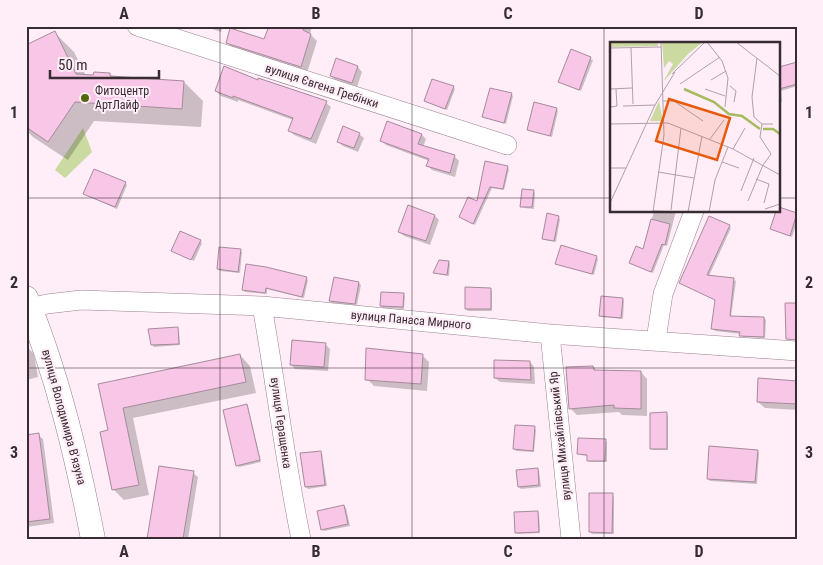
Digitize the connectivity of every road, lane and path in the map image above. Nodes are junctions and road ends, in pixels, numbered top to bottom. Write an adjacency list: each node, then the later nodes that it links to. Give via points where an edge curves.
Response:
1 (138, 26): 2 (street, вулиця Євгена Гребінки)
2 (507, 145)
3 (694, 212): 7 (street, via 663,294)
4 (28, 305): 5 (street, вулиця Панаса Мирного, via 81,300); 9 (main road, вулиця Володимира В'язуна, via 42,336 78,464)
5 (262, 306): 6 (street, вулиця Панаса Мирного); 10 (street, вулиця Геращенка)
6 (550, 334): 7 (street, вулиця Панаса Мирного); 11 (street, вулиця Михайлівський Яр)
7 (656, 340): 8 (street, вулиця Панаса Мирного)
8 (797, 351)
9 (93, 539)
10 (301, 539)
11 (571, 539)

